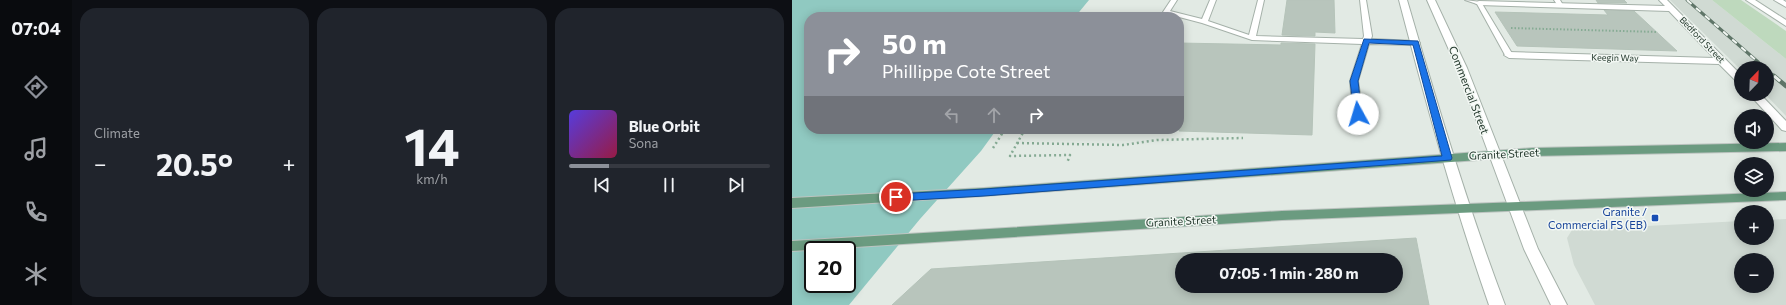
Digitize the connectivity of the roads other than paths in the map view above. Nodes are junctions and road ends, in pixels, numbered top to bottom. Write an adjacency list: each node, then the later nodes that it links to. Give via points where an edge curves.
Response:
1 (1174, 0): 15 (lane)
2 (1213, 0): 17 (lane)
3 (1261, 0): 19 (lane)
4 (1363, 0): 20 (lane, via 1368,36)
5 (1403, 0): 21 (street)
6 (1431, 0): 29 (street, Commercial Street, via 1462,68)
7 (1468, 0): 11 (lane)
8 (1663, 0): 14 (street, Bedford Street)
9 (1750, 0): 18 (street)
10 (1778, 0): 13 (street)
11 (1479, 3): 12 (street); 22 (lane)
12 (1558, 3): 14 (street)
13 (1786, 5)
14 (1672, 9): 23 (street, Bedford Street)
15 (1166, 12)
16 (1184, 17): 17 (lane)
17 (1204, 22): 19 (lane)
18 (1786, 24)
19 (1252, 38): 20 (lane)
20 (1366, 41): 21 (lane); 26 (lane, via 1354,81)
21 (1416, 43): 30 (street)
22 (1509, 55): 23 (street, Keegin Way)
23 (1722, 61): 24 (street, Bedford Street)
24 (1734, 74)
25 (1761, 101): 27 (street)
26 (1358, 114)
27 (1786, 128)
28 (1786, 147): 29 (main road, Granite Street)
29 (1494, 154): 30 (main road, Granite Street); 33 (street, Commercial Street)
30 (1448, 158): 32 (main road, Granite Street, via 984,192); 34 (street)
31 (1786, 196): 33 (main road, Granite Street)
32 (792, 203)
33 (1514, 204): 34 (main road, Granite Street); 37 (street, Commercial Street, via 1531,249)
34 (1463, 206): 35 (main road, Granite Street, via 1084,226); 36 (street)
35 (792, 246)
36 (1497, 305)
37 (1559, 305)

